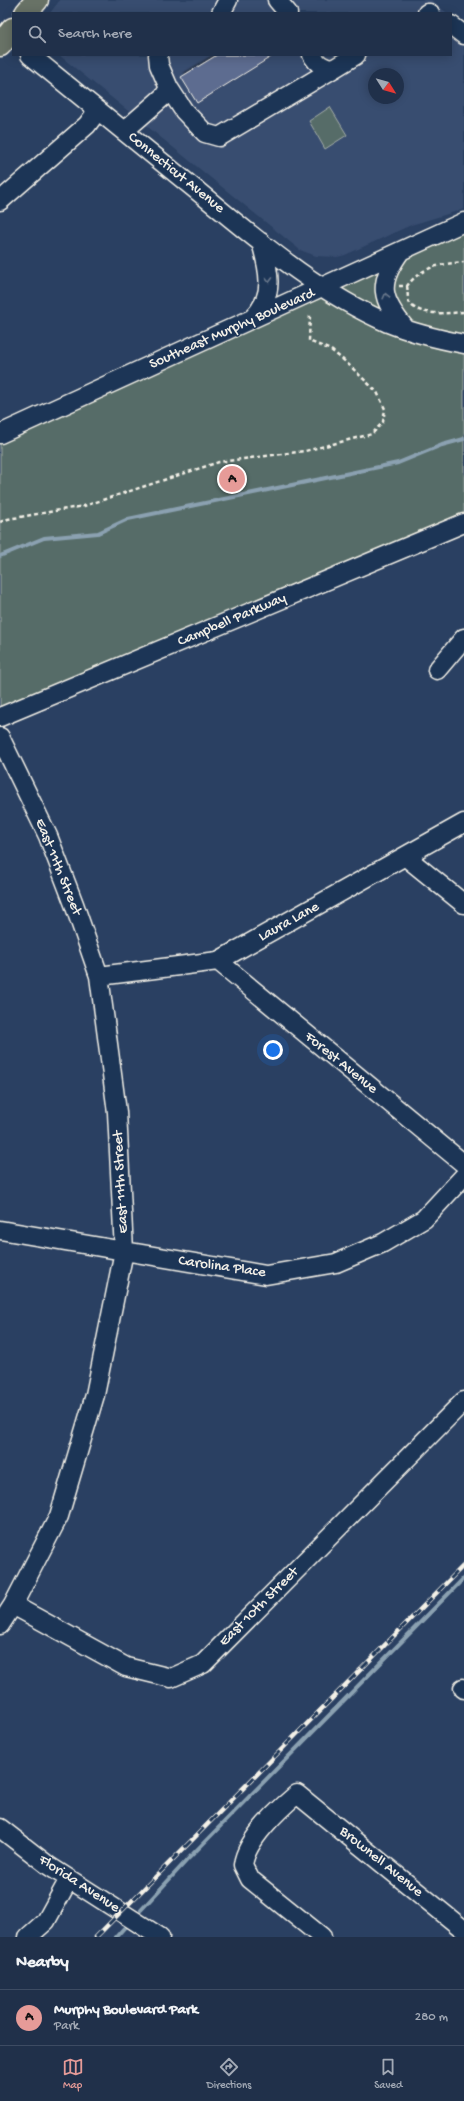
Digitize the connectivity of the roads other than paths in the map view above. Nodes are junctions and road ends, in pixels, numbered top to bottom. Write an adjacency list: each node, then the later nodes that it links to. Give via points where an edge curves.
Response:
1 (37, 0): 4 (main road)
2 (228, 0): 5 (street)
3 (277, 0): 6 (street)
4 (27, 12)
5 (222, 12)
6 (287, 12)
7 (452, 26): 8 (street)
8 (464, 35)
9 (31, 56): 15 (street, Connecticut Avenue)
10 (158, 56): 14 (street, via 159,65)
11 (313, 56): 13 (street, via 324,68)
12 (354, 56): 13 (street)
13 (333, 70): 14 (street, via 219,137 205,133 184,111)
14 (169, 88): 16 (street, via 164,96)
15 (98, 110): 16 (street, Connecticut Avenue); 17 (street, via 87,125)
16 (124, 131): 19 (street, Connecticut Avenue)
17 (0, 201)
18 (464, 222): 20 (street, Southeast Murphy Boulevard)
19 (261, 242): 21 (street, Connecticut Avenue); 22 (street, one-way to 22, via 268,268 269,286 263,306)
20 (400, 252): 21 (street, Southeast Murphy Boulevard); 23 (street, one-way to 20, via 389,305 384,291 387,272)
21 (324, 288): 22 (street, Southeast Murphy Boulevard); 23 (street, Connecticut Avenue, via 360,309)
22 (249, 321): 25 (street, Southeast Murphy Boulevard)
23 (405, 328): 24 (street, Connecticut Avenue, via 430,337)
24 (464, 344)
25 (0, 434)
26 (464, 523): 29 (street, Campbell Parkway)
27 (464, 638): 28 (street)
28 (437, 670)
29 (0, 717)
30 (0, 737): 35 (street, East 11th Street, via 48,836)
31 (464, 823): 32 (street, Laura Lane)
32 (406, 857): 33 (street); 34 (street, Laura Lane)
33 (464, 904)
34 (218, 961): 35 (street, Laura Lane); 36 (street, Forest Avenue)
35 (99, 976): 39 (street, East 11th Street, via 118,1112)
36 (464, 1164)
37 (464, 1176): 39 (street, Carolina Place, via 424,1219 383,1244 336,1263 266,1275)
38 (0, 1230): 39 (street, Carolina Place)
39 (124, 1252): 41 (street, East 11th Street, via 95,1395 59,1516)
40 (464, 1401): 41 (street, East 10th Street, via 203,1664 171,1678 126,1667)
41 (13, 1605): 42 (street, East 11th Street)
42 (0, 1625)
43 (0, 1828): 44 (street, Florida Avenue)
44 (69, 1879): 46 (street, via 46,1921); 47 (street, Florida Avenue)
45 (464, 1930): 48 (street, Brownell Avenue, via 297,1794 255,1838 243,1865 250,1879)
46 (28, 1937)
47 (160, 1937)
48 (322, 1937)

